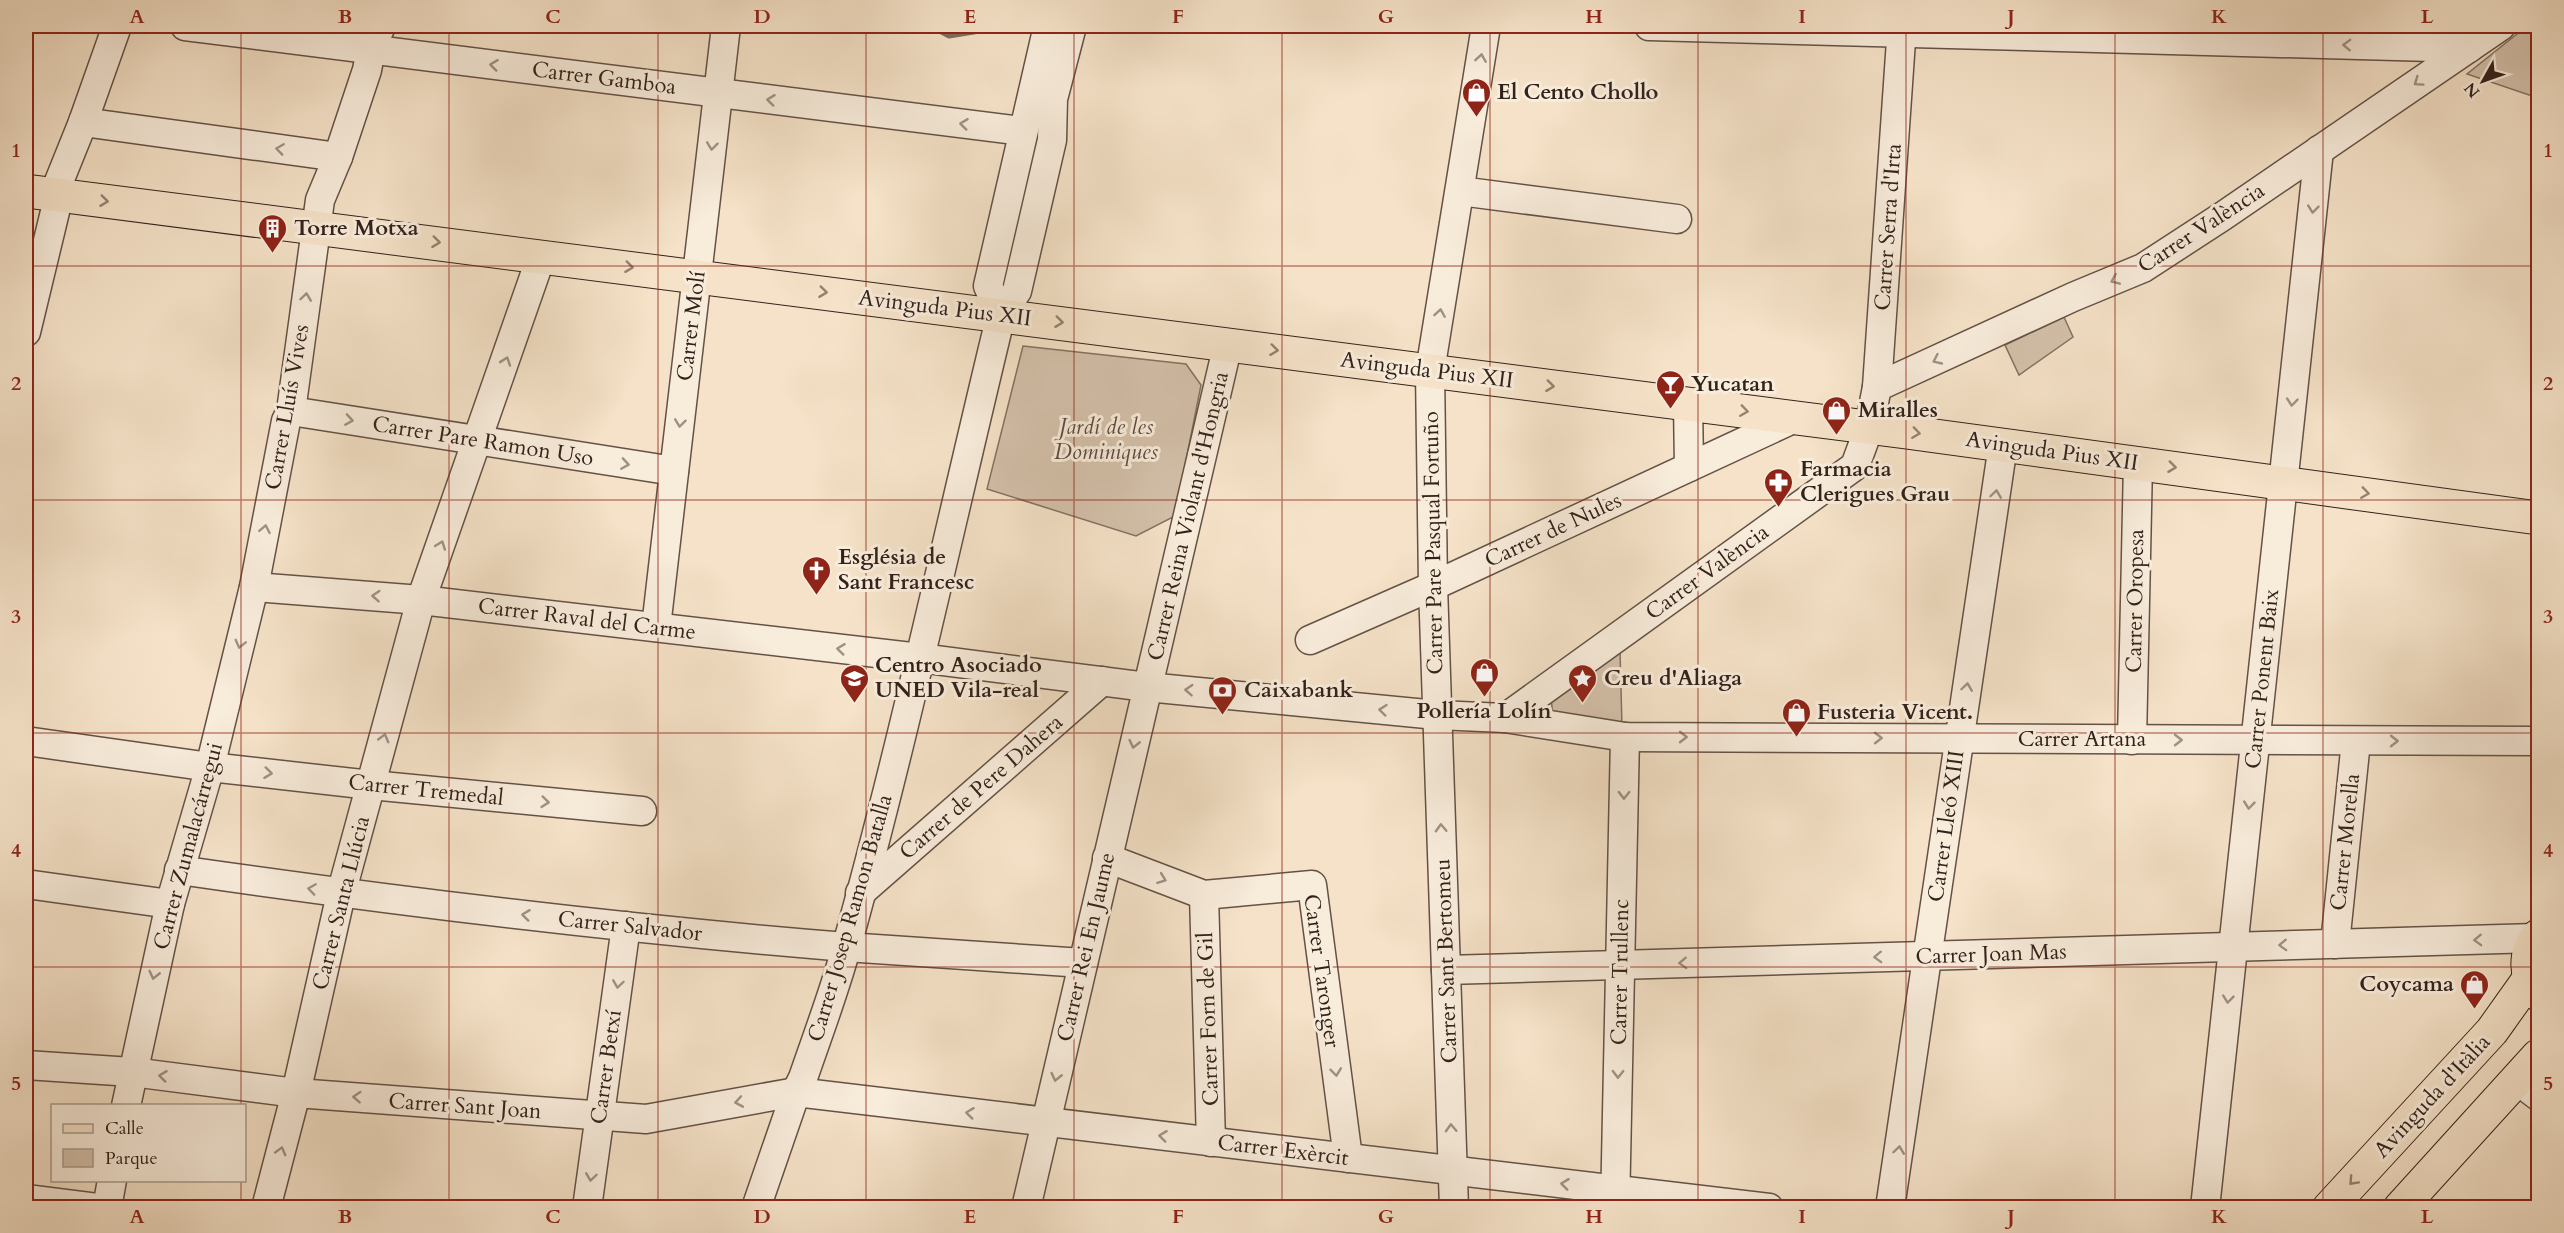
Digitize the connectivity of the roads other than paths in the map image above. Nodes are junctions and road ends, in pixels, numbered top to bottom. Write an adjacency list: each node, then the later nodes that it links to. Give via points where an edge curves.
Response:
1 (117, 26): 13 (street)
2 (185, 26): 10 (street, Carrer Gamboa)
3 (726, 26): 12 (street, Carrer Molí)
4 (1048, 26): 14 (street)
5 (1072, 26): 17 (street, Carrer Josep Ramon Batalla, via 1053,99 1052,140)
6 (1486, 26): 18 (street, Carrer Pare Pasqual Fortuño, one-way to 6)
7 (1649, 26): 9 (street)
8 (2501, 26): 11 (street, Carrer València)
9 (1902, 29): 11 (street, one-way to 9); 28 (street, Carrer Serra d'Irta)
10 (376, 37): 12 (street, Carrer Gamboa, one-way to 10); 16 (street, Carrer Lluís Vives)
11 (2469, 48): 15 (street, Carrer València, one-way to 15)
12 (718, 93): 14 (street, Carrer Gamboa, one-way to 12); 23 (street, Carrer Molí, one-way to 23)
13 (83, 122): 16 (street, one-way to 13); 19 (street)
14 (1022, 131): 17 (street, via 1037,146); 24 (street, via 988,286)
15 (2319, 150): 28 (street, Carrer València, one-way to 28, via 2143,268); 38 (street, Carrer Ponent Baix, one-way to 38)
16 (338, 156): 21 (street, Carrer Lluís Vives, via 320,200)
17 (1042, 178): 24 (street, Carrer Josep Ramon Batalla, via 1017,291)
18 (1460, 191): 20 (street); 27 (street, Carrer Pare Pasqual Fortuño, one-way to 18)
19 (46, 193): 21 (main road, Avinguda Pius XII, one-way to 21); 25 (street)
20 (1677, 219)
21 (316, 226): 22 (main road, Avinguda Pius XII, one-way to 22); 30 (street, Carrer Lluís Vives, one-way to 21)
22 (541, 257): 23 (main road, Avinguda Pius XII, one-way to 23); 33 (street, Carrer Santa Llúcia, one-way to 22)
23 (697, 275): 24 (main road, Avinguda Pius XII, one-way to 24); 37 (street, Carrer Molí, one-way to 37)
24 (1001, 315): 26 (main road, Avinguda Pius XII, one-way to 26); 45 (street, Carrer Josep Ramon Batalla)
25 (26, 332)
26 (1228, 344): 27 (main road, Avinguda Pius XII, one-way to 27); 47 (street, Carrer Reina Violant d'Hongria)
27 (1430, 371): 29 (main road, Avinguda Pius XII, one-way to 29); 40 (street, Carrer Pare Pasqual Fortuño)
28 (1877, 387): 32 (street, Carrer Serra d'Irta)
29 (1688, 404): 31 (main road, Avinguda Pius XII, one-way to 31); 36 (street)
30 (291, 411): 33 (street, Carrer Pare Ramon Uso, one-way to 33); 41 (street, Carrer Lluís Vives, one-way to 30, via 286,420)
31 (1795, 418): 32 (main road, Avinguda Pius XII); 36 (street, Carrer de Nules)
32 (1869, 428): 34 (main road, Avinguda Pius XII, one-way to 34); 49 (street, Carrer València, via 1855,466)
33 (478, 442): 37 (street, Carrer Pare Ramon Uso, one-way to 37); 42 (street, Carrer Santa Llúcia, one-way to 33)
34 (2003, 445): 35 (main road, Avinguda Pius XII); 51 (street, Carrer Lleó XIII, one-way to 34)
35 (2138, 463): 38 (main road, Avinguda Pius XII, one-way to 38); 52 (street, Carrer Oropesa)
36 (1689, 467): 40 (street, Carrer de Nules)
37 (674, 471): 43 (street, Carrer Molí)
38 (2284, 482): 39 (main road, Avinguda Pius XII, one-way to 39); 53 (street, Carrer Ponent Baix)
39 (2538, 518)
40 (1433, 586): 44 (street, Carrer de Nules); 48 (street, Carrer Pare Pasqual Fortuño)
41 (254, 587): 42 (street, Carrer Raval del Carme, one-way to 41); 57 (street, Carrer Zumalacárregui, one-way to 57)
42 (421, 600): 43 (street, Carrer Raval del Carme); 58 (street, Carrer Santa Llúcia, one-way to 42)
43 (656, 627): 45 (street, Carrer Raval del Carme, one-way to 43)
44 (1310, 640)
45 (920, 658): 46 (street, Carrer Raval del Carme); 63 (street, Carrer Josep Ramon Batalla)
46 (1102, 681): 47 (street, Carrer Raval del Carme); 63 (street, Carrer de Pere Dahera)
47 (1147, 687): 48 (street, Carrer Artana, one-way to 47); 60 (street, Carrer Rei En Jaume, one-way to 60)
48 (1437, 715): 49 (street, Carrer Artana); 75 (street, Carrer Sant Bertomeu, one-way to 48)
49 (1504, 718): 50 (street, Carrer Artana)
50 (1625, 737): 51 (street, Carrer Artana, one-way to 51); 74 (street, Carrer Trullenc, one-way to 74)
51 (1959, 739): 52 (street, Carrer Artana); 72 (street, Carrer Lleó XIII)
52 (2132, 740): 53 (street, Carrer Artana, one-way to 53)
53 (2256, 740): 55 (street, Carrer Artana); 70 (street, Carrer Ponent Baix, one-way to 70)
54 (26, 741): 57 (street, Carrer Tremedal)
55 (2356, 741): 56 (street, Carrer Artana, one-way to 56); 69 (street, Carrer Morella)
56 (2538, 741)
57 (210, 767): 58 (street, Carrer Tremedal, one-way to 58); 61 (street, Carrer Zumalacárregui)
58 (371, 785): 59 (street, Carrer Tremedal, one-way to 59); 64 (street, Carrer Santa Llúcia)
59 (642, 812)
60 (1107, 858): 65 (street, Carrer Taronger, one-way to 65); 73 (street, Carrer Rei En Jaume)
61 (179, 870): 64 (street, Carrer Salvador, one-way to 61); 66 (street, Carrer Zumalacárregui)
62 (26, 884): 66 (street)
63 (860, 893): 71 (street, Carrer Josep Ramon Batalla)
64 (341, 894): 67 (street, Carrer Salvador, one-way to 64); 82 (street, Carrer Santa Llúcia)
65 (1204, 895): 86 (street, Carrer Forn de Gil); 87 (street, Carrer Taronger, one-way to 87, via 1312,885)
66 (170, 904): 79 (street, Carrer Zumalacárregui, one-way to 79)
67 (626, 926): 71 (street, Carrer Salvador); 84 (street, Carrer Betxí, one-way to 84)
68 (2537, 937): 69 (street, Carrer Joan Mas, one-way to 69); 76 (main road, via 2527,965)
69 (2335, 944): 70 (street, Carrer Joan Mas, one-way to 70)
70 (2234, 946): 72 (street, Carrer Joan Mas); 101 (street, Carrer Ponent Baix, one-way to 101)
71 (847, 947): 73 (street, Carrer Salvador); 81 (street, Carrer Josep Ramon Batalla)
72 (1927, 956): 74 (street, Carrer Joan Mas, one-way to 74); 100 (street, Carrer Lleó XIII, one-way to 72)
73 (1083, 963): 85 (street, Carrer Rei En Jaume, one-way to 85)
74 (1620, 964): 75 (street, Carrer Joan Mas); 90 (street, Carrer Trullenc, one-way to 90)
75 (1446, 970): 88 (street, Carrer Sant Bertomeu, one-way to 75)
76 (2534, 987): 102 (main road, Avinguda d'Itàlia, one-way to 102)
77 (2538, 1056): 80 (main road)
78 (26, 1065): 79 (street, Carrer Sant Joan)
79 (132, 1072): 82 (street, Carrer Sant Joan, one-way to 79); 83 (street, Carrer Zumalacárregui)
80 (2528, 1088): 103 (main road)
81 (796, 1092): 84 (street, Carrer Sant Joan, one-way to 84, via 646,1119); 85 (street, Carrer Exèrcit, one-way to 81); 96 (street, Carrer Josep Ramon Batalla)
82 (296, 1093): 84 (street, Carrer Sant Joan, one-way to 82); 94 (street, Carrer Santa Llúcia, one-way to 82)
83 (126, 1104)
84 (599, 1116): 95 (street, Carrer Betxí, one-way to 95)
85 (1046, 1122): 86 (street, Carrer Exèrcit, one-way to 85); 97 (street, Carrer Rei En Jaume)
86 (1211, 1142): 87 (street, Carrer Exèrcit)
87 (1347, 1158): 88 (street, Carrer Exèrcit)
88 (1453, 1170): 90 (street, Carrer Exèrcit, one-way to 88); 98 (street, Carrer Sant Bertomeu)
89 (112, 1182): 93 (street)
90 (1615, 1198): 99 (street, Carrer Exèrcit)
91 (26, 1199): 92 (street)
92 (97, 1208)
93 (107, 1208)
94 (266, 1208)
95 (587, 1208)
96 (756, 1208)
97 (1026, 1208)
98 (1454, 1208)
99 (1769, 1208)
100 (1890, 1208)
101 (2205, 1208)
102 (2329, 1208)
103 (2400, 1208)

